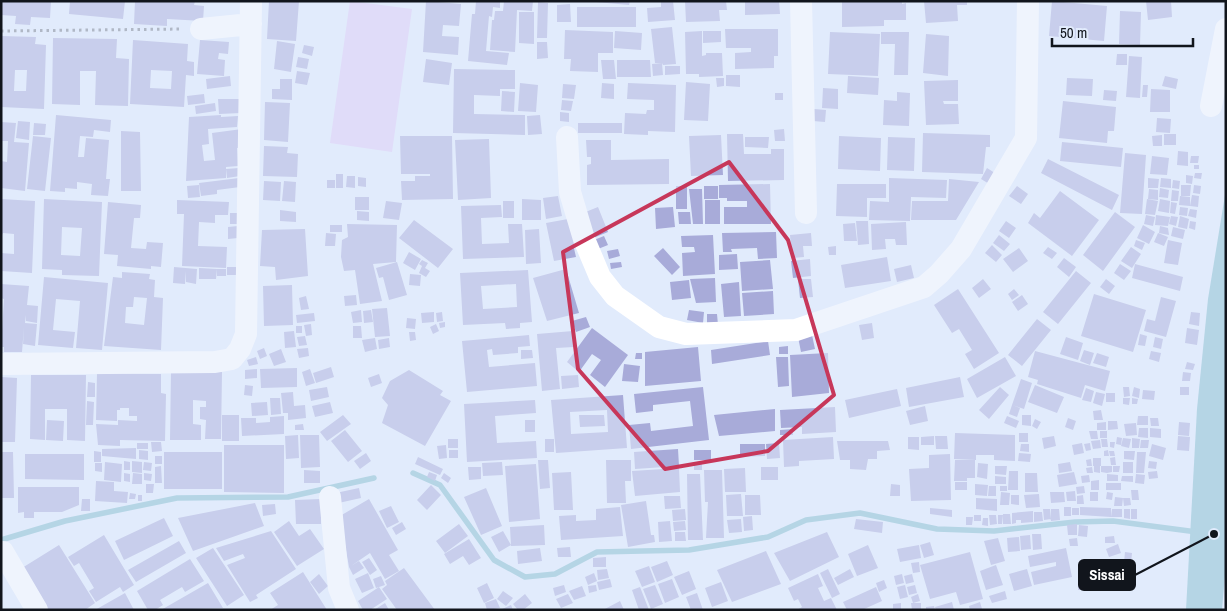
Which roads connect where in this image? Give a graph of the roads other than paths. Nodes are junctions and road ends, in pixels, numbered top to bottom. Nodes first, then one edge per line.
1 (251, 1) edge
2 (801, 1) edge
3 (1028, 1) edge
4 (251, 24) junction
5 (200, 29) road end
6 (1226, 29) edge
7 (1211, 106) dead end
8 (567, 137) dead end
9 (806, 213) dead end
10 (1, 364) edge
11 (330, 497) dead end
12 (3, 552) dead end
13 (37, 610) edge
14 (348, 610) edge

1 - 4 street
2 - 9 street
3 - 8 street
4 - 5 street
4 - 10 street
6 - 7 street
11 - 14 street
12 - 13 street

